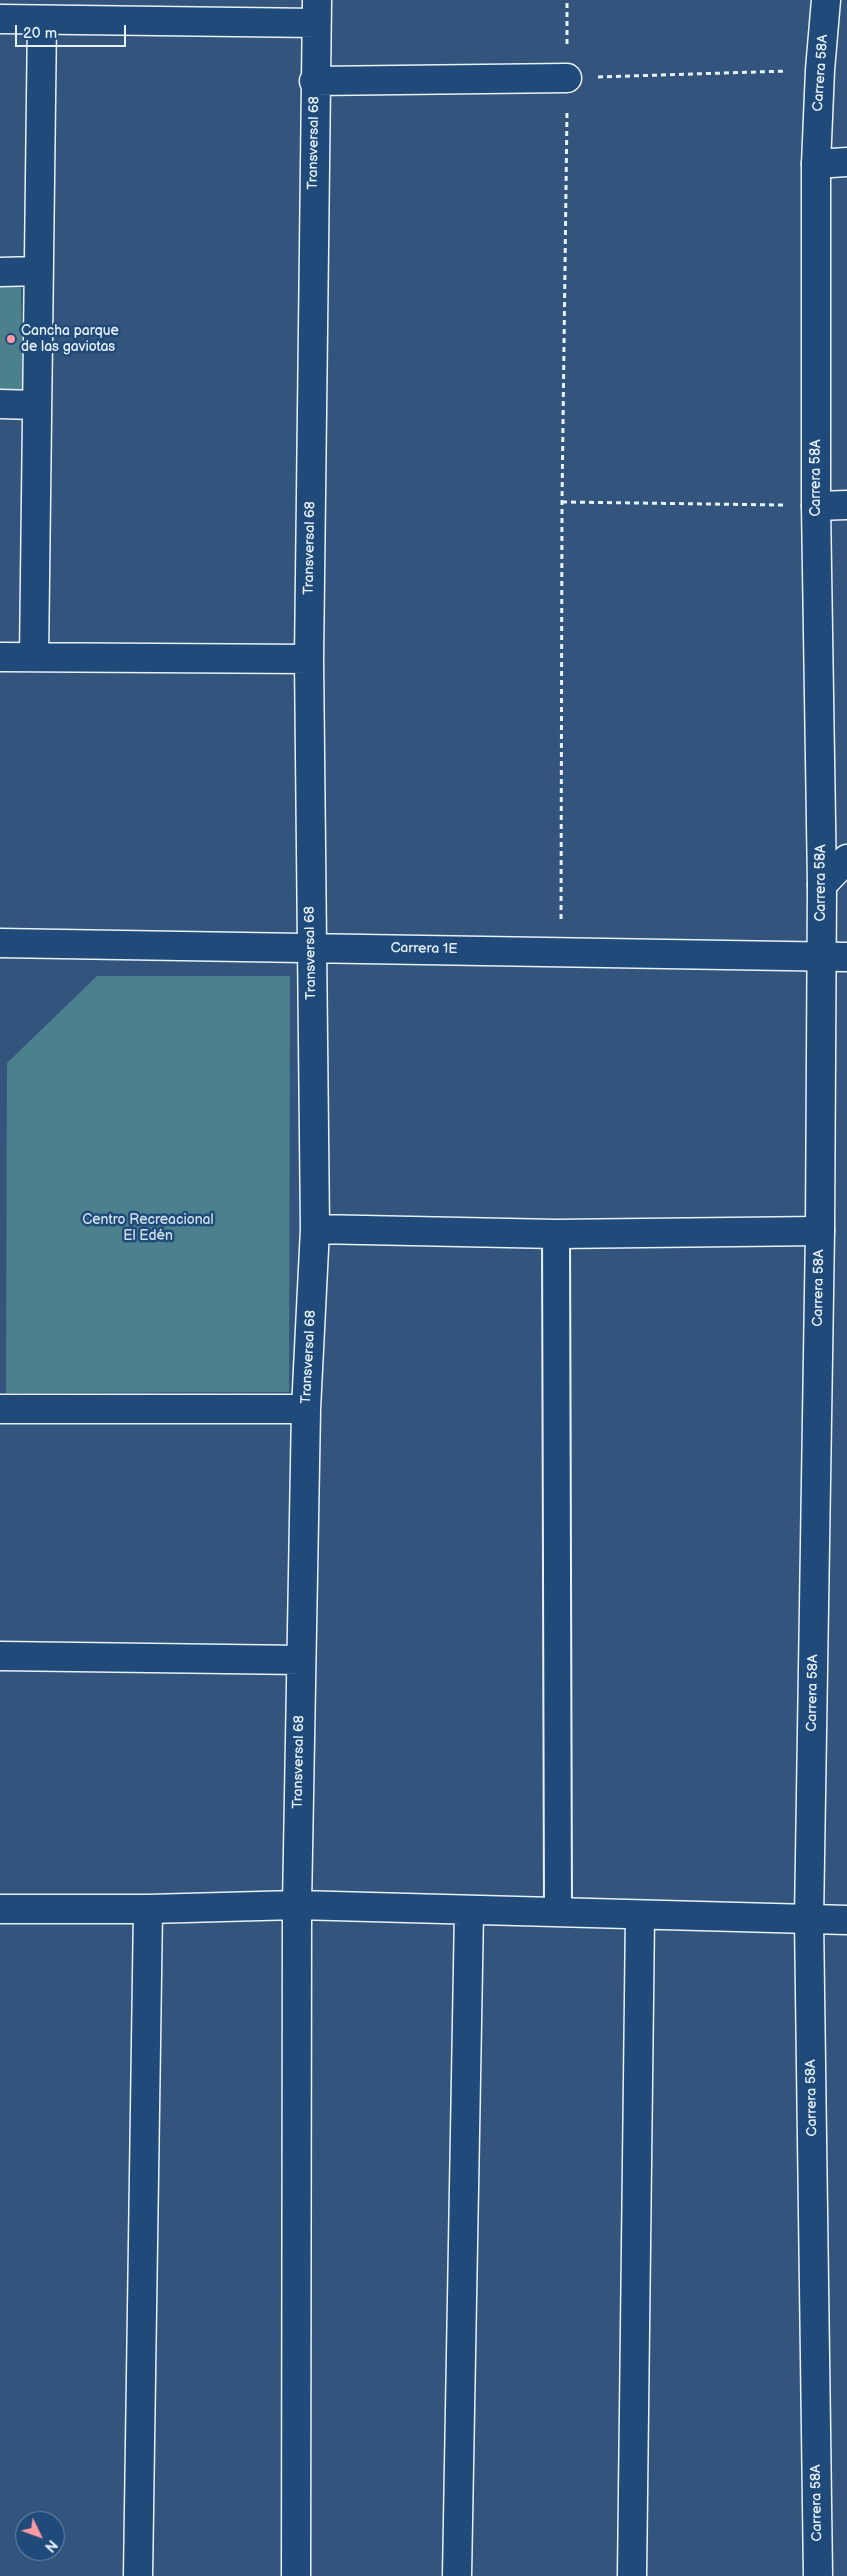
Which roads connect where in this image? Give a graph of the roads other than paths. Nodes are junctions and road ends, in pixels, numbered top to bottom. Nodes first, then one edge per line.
1 (826, 0) edge
2 (316, 11) edge
3 (0, 20) edge
4 (42, 20) junction
5 (567, 78) road end
6 (314, 80) junction
7 (847, 162) edge
8 (816, 164) junction
9 (38, 271) junction
10 (0, 272) edge
11 (0, 404) edge
12 (35, 405) junction
13 (847, 505) edge
14 (816, 506) junction
15 (0, 657) edge
16 (34, 657) junction
17 (309, 659) junction
18 (847, 859) edge
19 (822, 885) junction
20 (0, 943) edge
21 (310, 947) junction
22 (834, 956) edge
23 (315, 1230) junction
24 (820, 1231) junction
25 (556, 1234) junction
26 (0, 1409) edge
27 (306, 1409) junction
28 (0, 1656) edge
29 (301, 1660) junction
30 (296, 1905) junction
31 (0, 1909) edge
32 (148, 1909) junction
33 (469, 1911) junction
34 (558, 1911) junction
35 (640, 1915) junction
36 (809, 1919) junction
37 (847, 1920) edge
38 (138, 2576) edge
39 (296, 2576) edge
40 (457, 2576) edge
41 (632, 2576) edge
42 (818, 2576) edge

1 - 8 street, Carrera 58A
2 - 4 street
2 - 6 street, Transversal 68
3 - 4 street
4 - 9 street
5 - 6 street
6 - 17 street, Transversal 68
7 - 8 street
8 - 14 street, Carrera 58A
9 - 10 street
9 - 12 street
11 - 12 street
12 - 16 street
13 - 14 street
14 - 19 street, Carrera 58A
15 - 16 street
16 - 17 street
17 - 21 street, Transversal 68
18 - 19 street
19 - 22 street, Carrera 58A
20 - 21 street, Carrera 1E
21 - 22 street, Carrera 1E
21 - 23 street, Transversal 68
22 - 24 street, Carrera 58A
23 - 25 street
23 - 27 street, Transversal 68
24 - 25 street
24 - 36 street, Carrera 58A
25 - 34 street
26 - 27 street
27 - 29 street, Transversal 68
28 - 29 street
29 - 30 street, Transversal 68
30 - 32 street
30 - 33 street
30 - 39 street, Transversal 68
31 - 32 street
32 - 38 street
33 - 34 street
33 - 40 street
34 - 35 street
35 - 36 street
35 - 41 street
36 - 37 street
36 - 42 street, Carrera 58A

